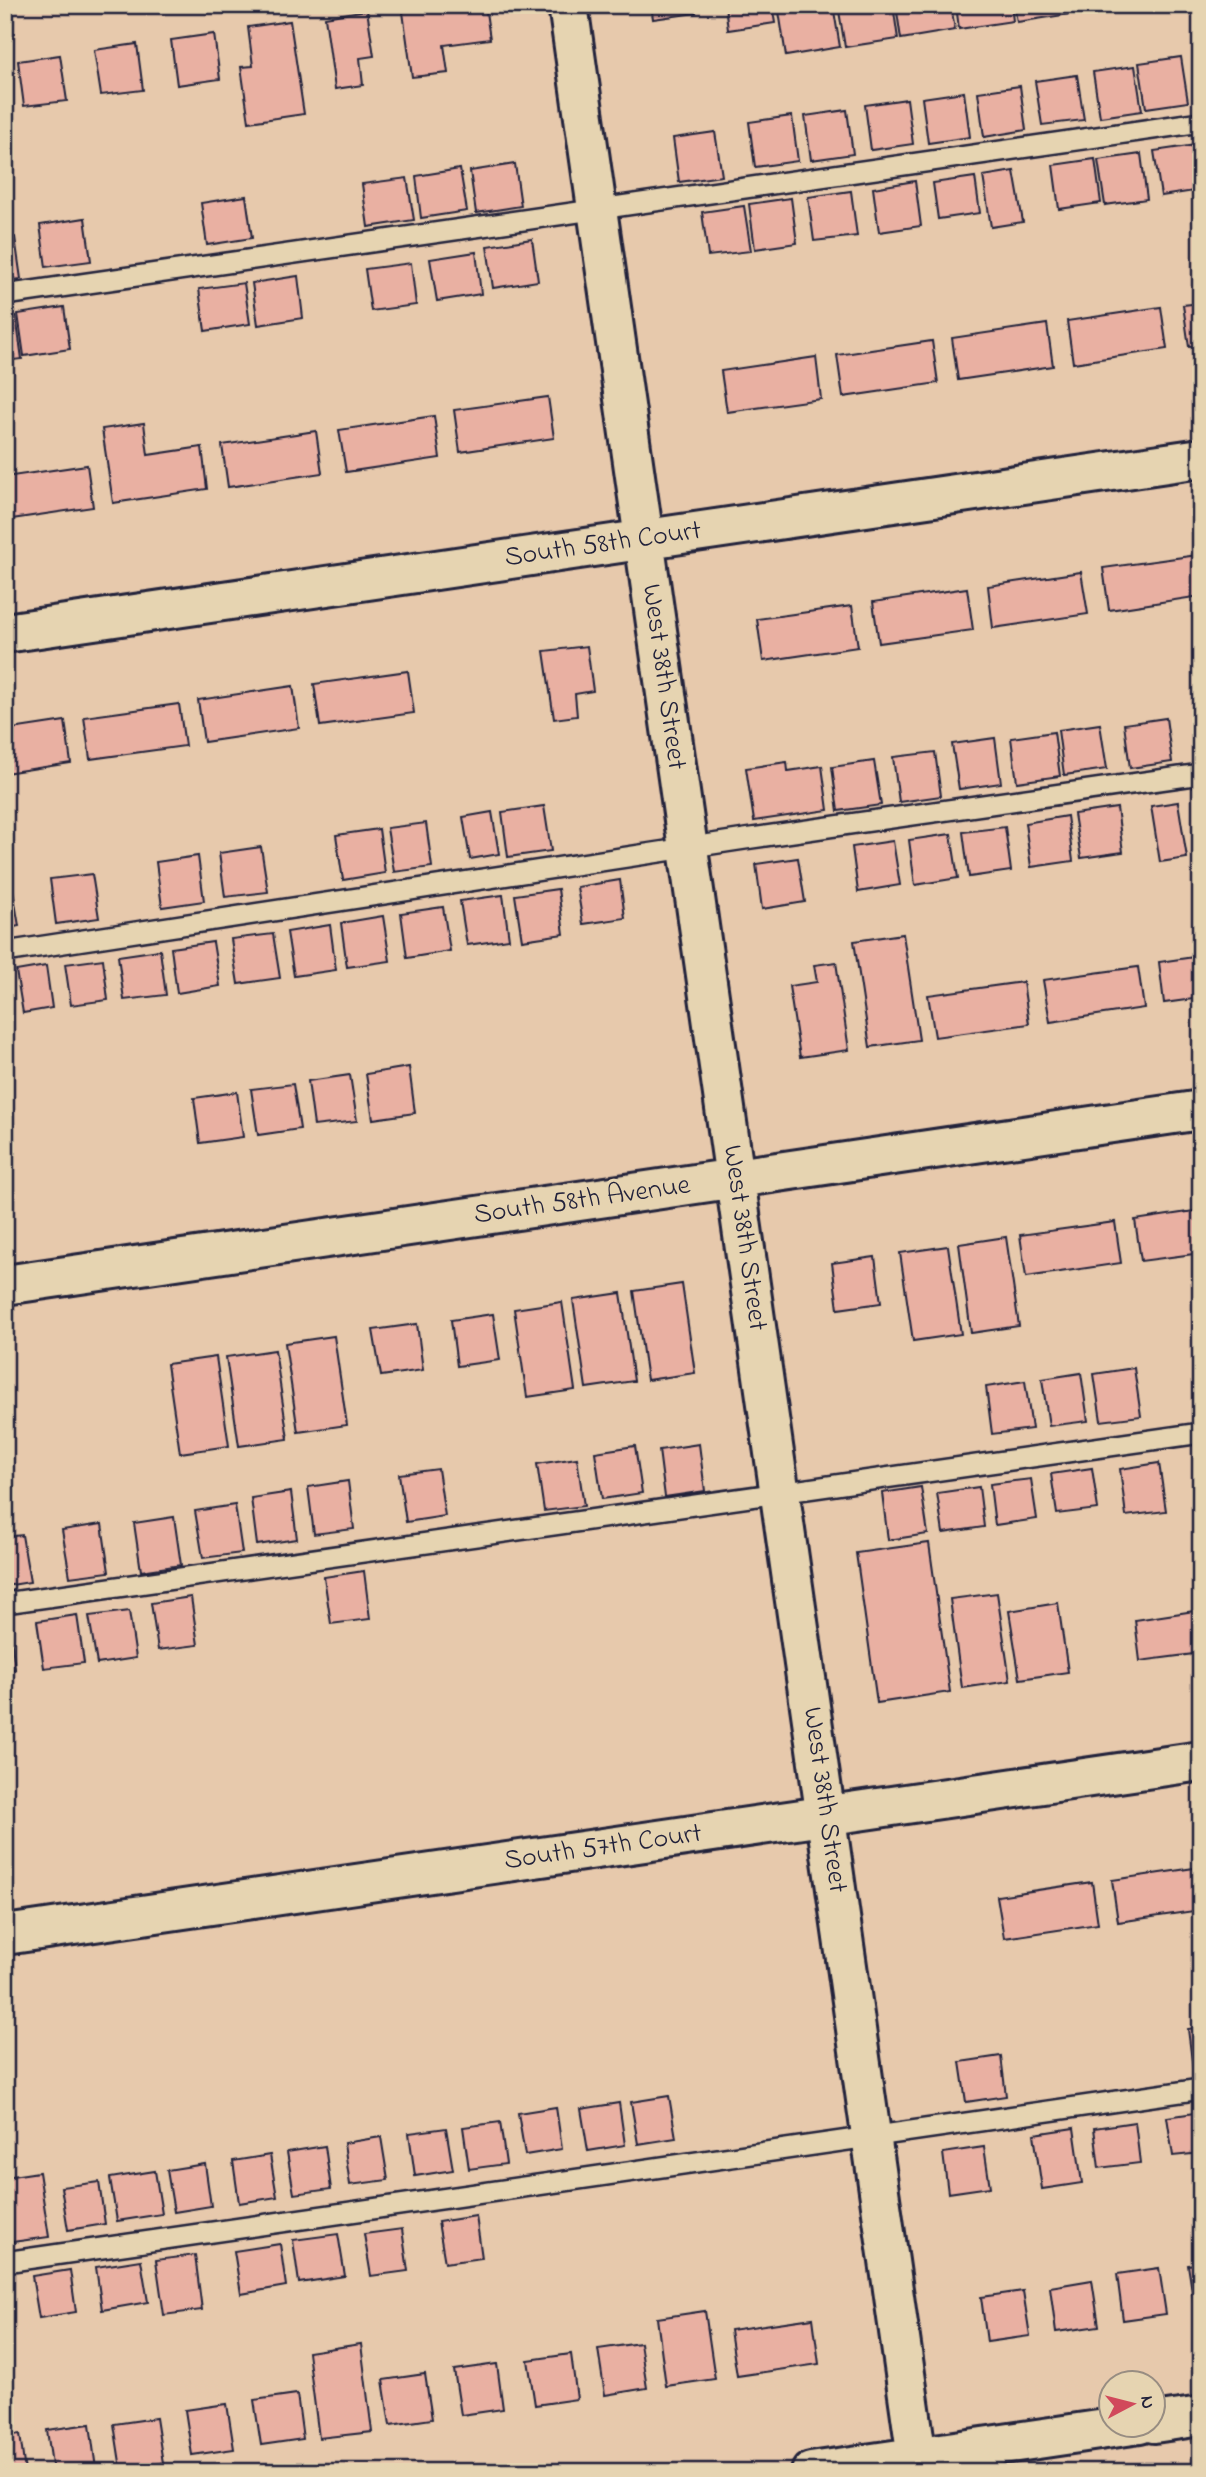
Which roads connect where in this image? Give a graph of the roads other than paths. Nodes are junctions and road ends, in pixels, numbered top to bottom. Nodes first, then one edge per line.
1 (568, 5) edge
2 (1201, 122) edge
3 (597, 209) junction
4 (5, 295) edge
5 (1201, 458) edge
6 (644, 539) junction
7 (5, 633) edge
8 (1201, 774) edge
9 (688, 848) junction
10 (5, 952) edge
11 (1201, 1110) edge
12 (735, 1178) junction
13 (5, 1285) edge
14 (1201, 1433) edge
15 (780, 1494) junction
16 (5, 1603) edge
17 (1201, 1762) edge
18 (826, 1816) junction
19 (5, 1935) edge
20 (1201, 2089) edge
21 (872, 2137) junction
22 (5, 2262) edge
23 (1201, 2416) edge
24 (1168, 2421) edge
25 (1098, 2432) edge
26 (918, 2464) edge
27 (811, 2472) edge

1 - 3 street, West 38th Street
2 - 3 lane
3 - 4 lane
3 - 6 street, West 38th Street
5 - 6 street, South 58th Court
6 - 7 street, South 58th Court
6 - 9 street, West 38th Street
8 - 9 lane
9 - 10 lane
9 - 12 street, West 38th Street
11 - 12 street, South 58th Avenue
12 - 13 street, South 58th Avenue
12 - 15 street, West 38th Street
14 - 15 lane
15 - 16 lane
15 - 18 street, West 38th Street
17 - 18 street, South 57th Court
18 - 19 street, South 57th Court
18 - 21 street, West 38th Street
20 - 21 lane
21 - 22 lane
21 - 26 street, West 38th Street
23 - 24 street
25 - 26 street
26 - 27 street

